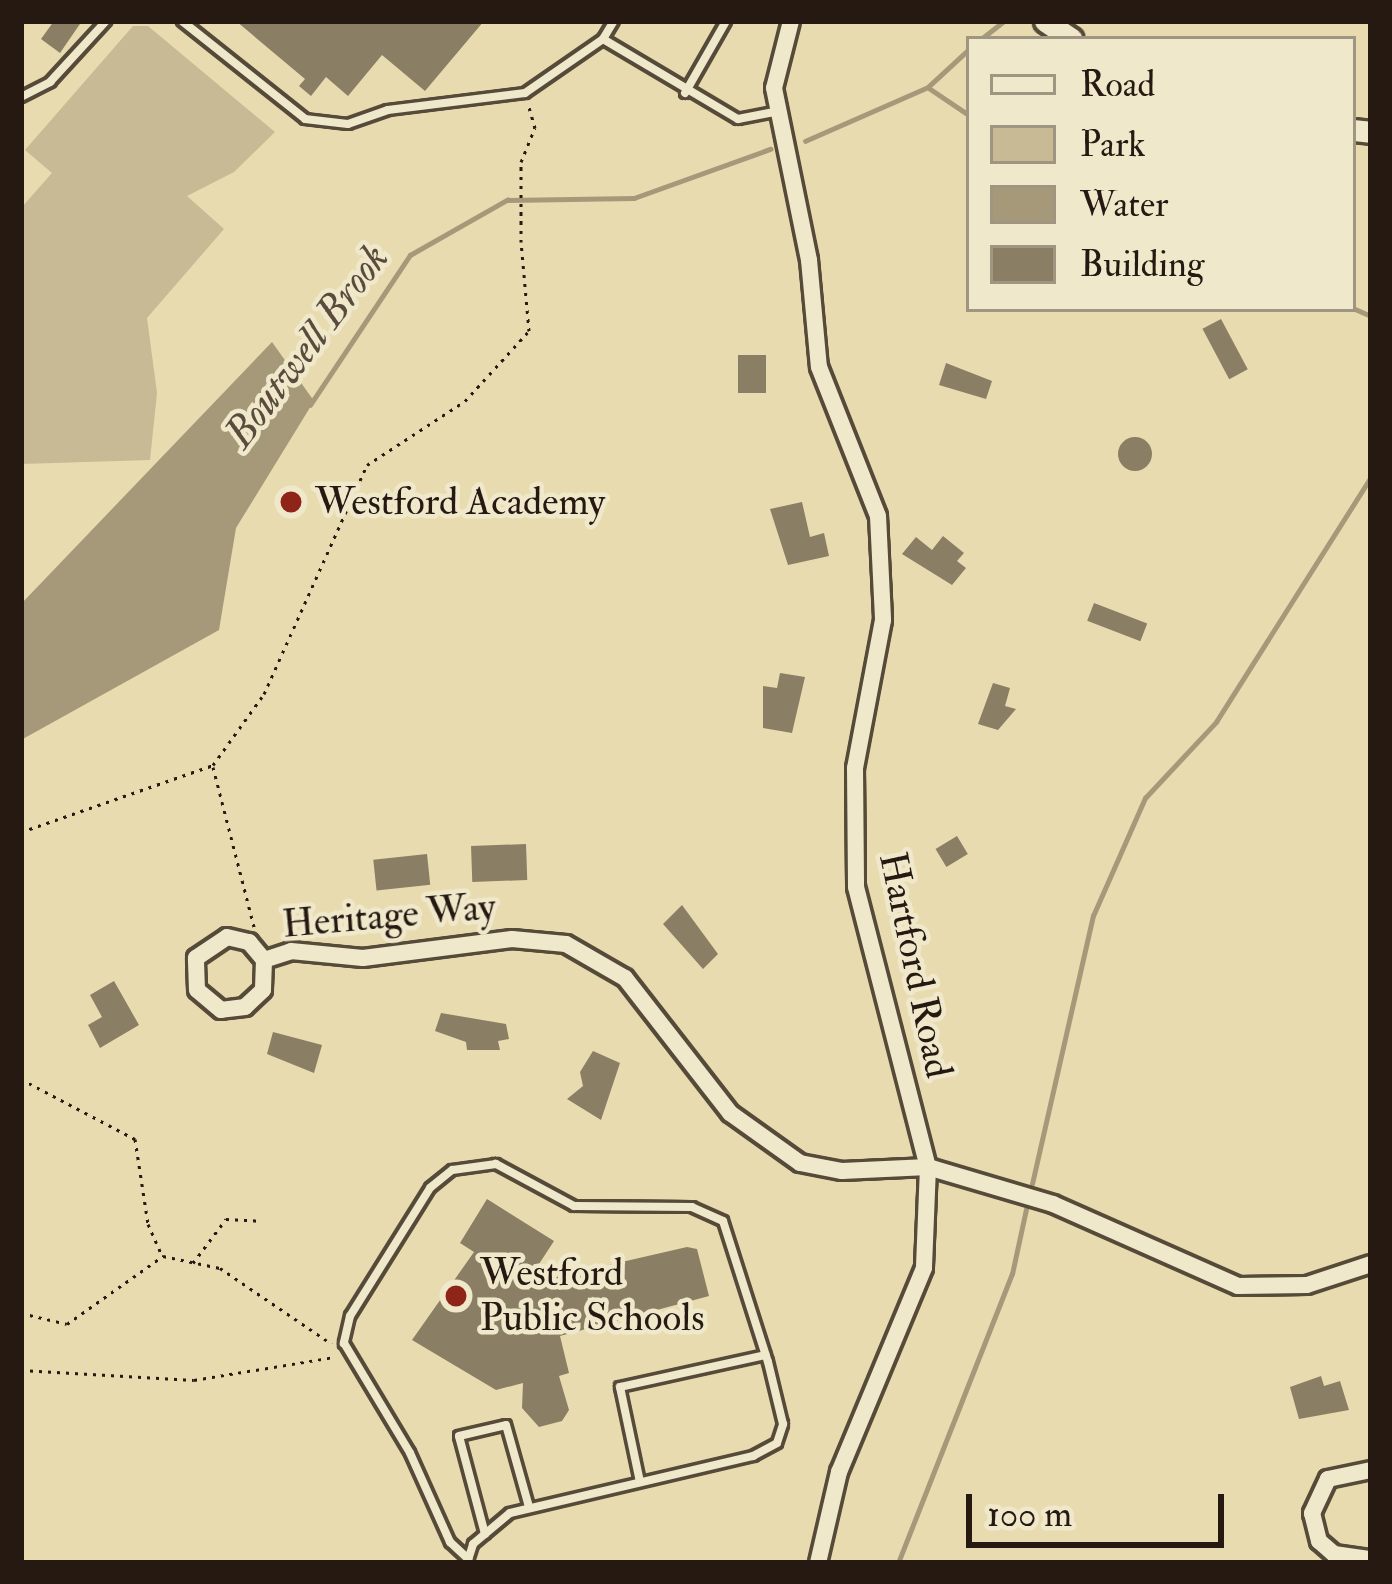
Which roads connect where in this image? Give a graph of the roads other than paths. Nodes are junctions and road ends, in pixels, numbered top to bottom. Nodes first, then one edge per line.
1 (106, 21) edge
2 (182, 21) edge
3 (614, 21) edge
4 (725, 21) edge
5 (791, 21) edge
6 (603, 39) junction
7 (685, 93) junction
8 (21, 97) edge
9 (778, 111) junction
10 (262, 957) junction
11 (928, 1167) junction
12 (1371, 1264) edge
13 (766, 1355) junction
14 (1371, 1470) edge
15 (640, 1482) junction
16 (530, 1507) junction
17 (485, 1534) junction
18 (1320, 1556) edge
19 (1371, 1559) edge
20 (468, 1561) edge
21 (818, 1563) edge

1 - 8 lane
2 - 6 lane
3 - 6 lane
4 - 7 lane
5 - 9 street, Hartford Road
6 - 7 lane
7 - 9 lane
9 - 11 street, Hartford Road
10 - 10 street, Heritage Way
10 - 11 street, Heritage Way
11 - 12 street, Heritage Way
11 - 21 street, Hartford Road
13 - 15 lane
13 - 15 lane
13 - 20 lane
14 - 18 street
15 - 16 lane
16 - 17 lane
16 - 17 lane
17 - 20 lane
18 - 19 street

